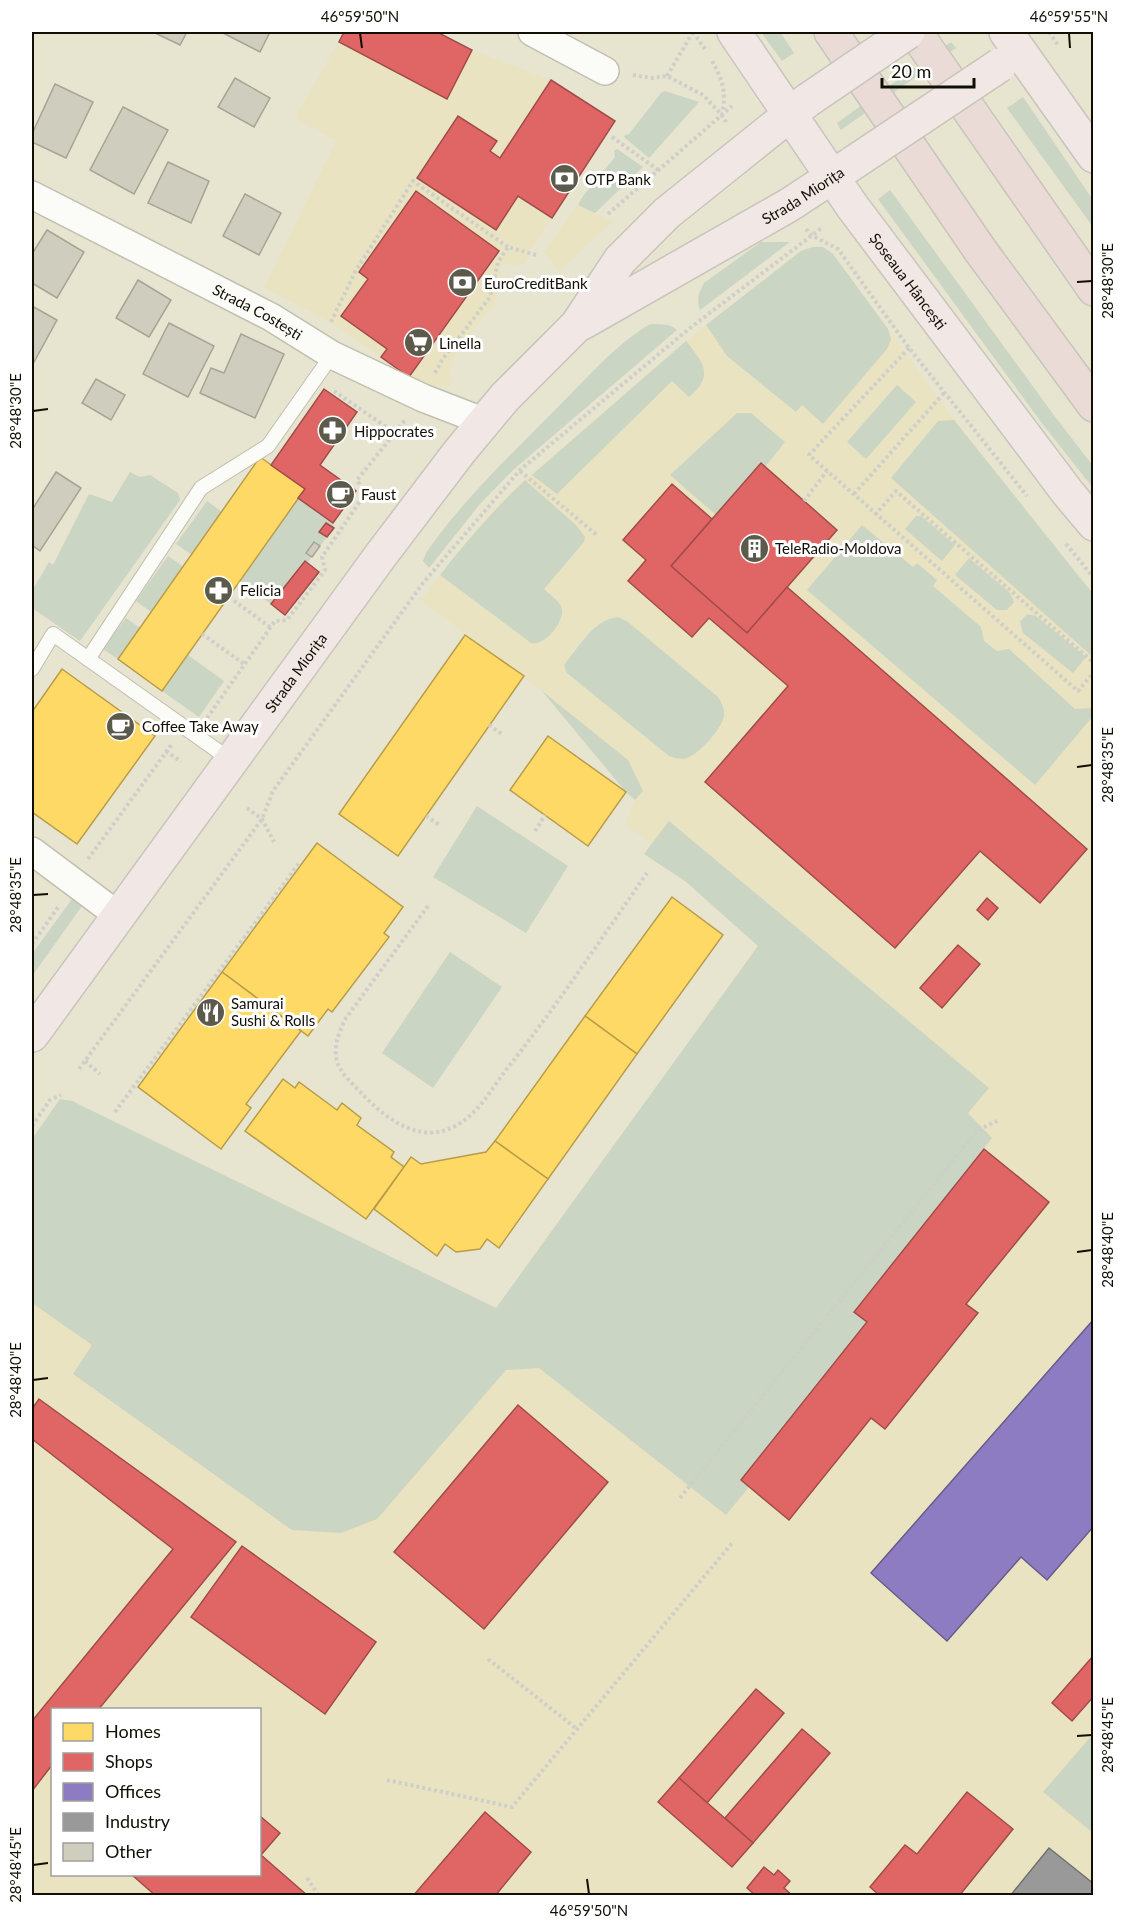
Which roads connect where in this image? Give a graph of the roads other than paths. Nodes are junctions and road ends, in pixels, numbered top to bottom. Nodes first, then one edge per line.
1 (532, 32) edge
2 (734, 32) edge
3 (831, 32) edge
4 (908, 32) edge
5 (915, 32) edge
6 (1008, 49) edge
7 (605, 71) road end
8 (799, 107) junction
9 (1094, 156) edge
10 (843, 170) junction
11 (32, 195) edge
12 (1094, 289) edge
13 (578, 325) junction
14 (325, 351) junction
15 (1094, 405) edge
16 (485, 422) junction
17 (1094, 524) edge
18 (88, 659) junction
19 (32, 669) edge
20 (232, 761) junction
21 (32, 851) edge
22 (118, 916) junction
23 (32, 1035) edge

1 - 7 street
2 - 8 main road, Șoseaua Hâncești
3 - 15 highway
4 - 8 main road, Strada Miorița, bridge
5 - 12 highway
6 - 9 main road
6 - 10 main road, Strada Miorița, bridge
8 - 10 main road, Șoseaua Hâncești
8 - 13 main road, Strada Miorița
10 - 13 main road, Strada Miorița
10 - 17 main road, Șoseaua Hâncești
11 - 14 street, Strada Costești
13 - 16 main road, Strada Miorița
14 - 16 street, Strada Costești
14 - 18 lane
16 - 20 main road, Strada Miorița
18 - 19 lane
18 - 20 lane
20 - 22 main road, Strada Miorița
21 - 22 street
22 - 23 main road, Strada Miorița

